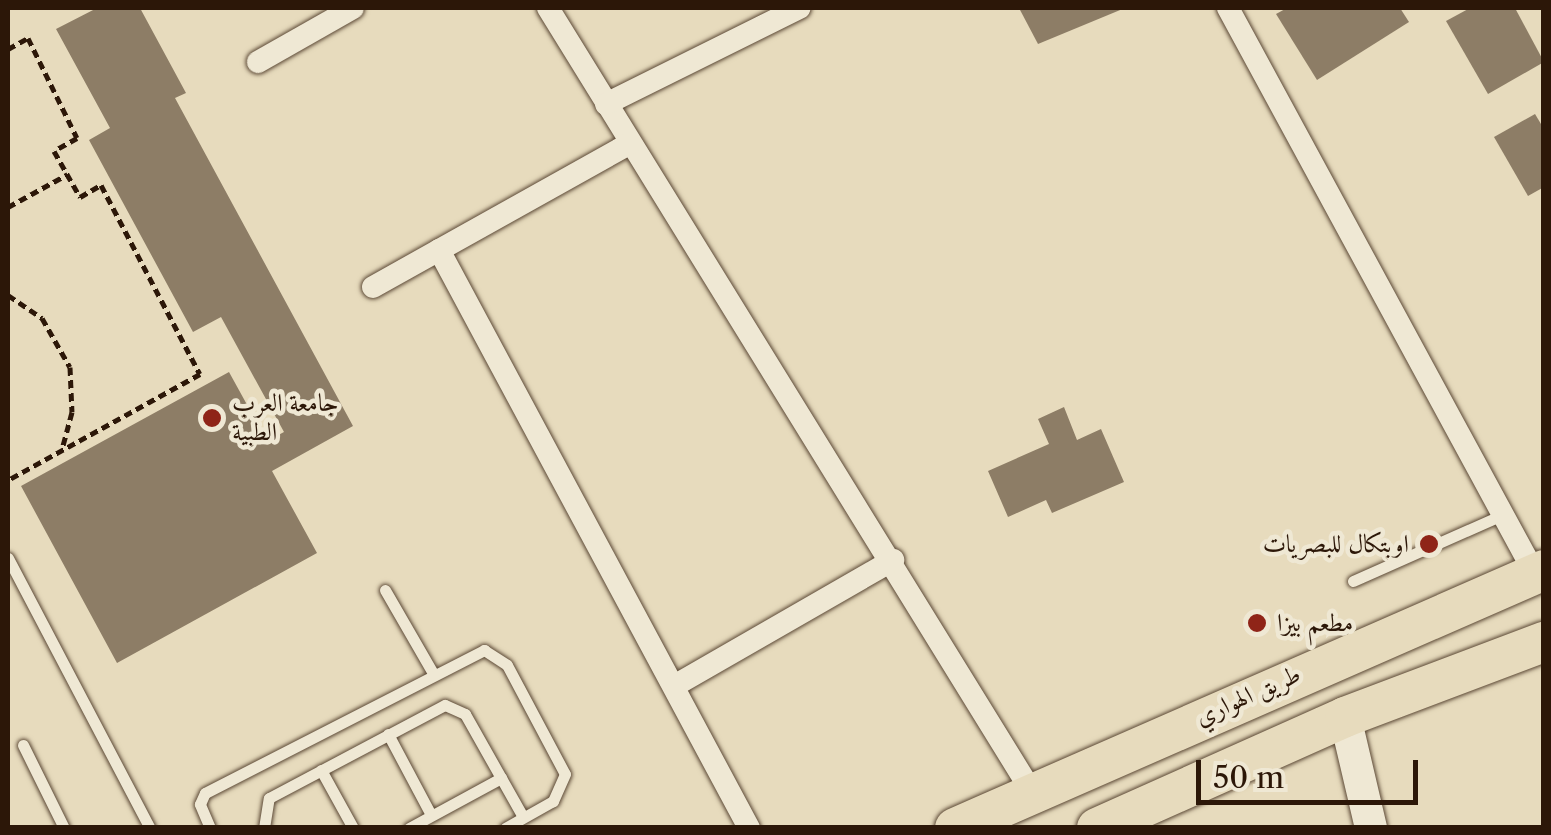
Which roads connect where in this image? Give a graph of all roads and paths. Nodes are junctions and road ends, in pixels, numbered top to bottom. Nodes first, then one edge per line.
1 (353, 8) edge
2 (548, 8) edge
3 (798, 8) edge
4 (1228, 8) edge
5 (8, 50) edge
6 (258, 62) dead end
7 (606, 104) junction
8 (631, 143) junction
9 (68, 174) junction
10 (8, 207) edge
11 (440, 250) junction
12 (373, 287) dead end
13 (8, 296) edge
14 (62, 450) junction
15 (8, 480) edge
16 (1502, 515) junction
17 (893, 560) junction
18 (9, 563) edge
19 (1539, 572) edge
20 (1353, 581) dead end
21 (385, 590) dead end
22 (1544, 642) edge
23 (433, 673) junction
24 (674, 686) junction
25 (1345, 716) junction
26 (388, 734) junction
27 (22, 745) dead end
28 (321, 770) junction
29 (502, 778) junction
30 (1032, 792) junction
31 (432, 816) junction
32 (523, 817) junction
33 (64, 828) edge
34 (150, 828) edge
35 (210, 828) edge
36 (264, 828) edge
37 (353, 828) edge
38 (409, 828) edge
39 (505, 828) edge
40 (749, 828) edge
41 (955, 828) edge
42 (1097, 828) edge
43 (1370, 828) edge

1 - 6 street
2 - 7 street
3 - 7 street
4 - 16 street
5 - 9 path
7 - 8 street
8 - 11 street
8 - 17 street
9 - 10 path
9 - 14 path
11 - 12 street
11 - 24 street
13 - 14 path
14 - 15 path
16 - 19 street
16 - 20 lane
17 - 24 street
17 - 30 street
18 - 34 lane
19 - 30 highway, طريق الهواري
21 - 23 lane
22 - 25 highway
23 - 32 lane
23 - 35 lane
24 - 40 street
25 - 42 highway
25 - 43 main road
26 - 28 lane
26 - 29 lane
26 - 31 lane
27 - 33 lane
28 - 36 lane
28 - 37 lane
29 - 31 lane
29 - 32 lane
30 - 41 highway, طريق الهواري
31 - 38 lane
32 - 39 lane

